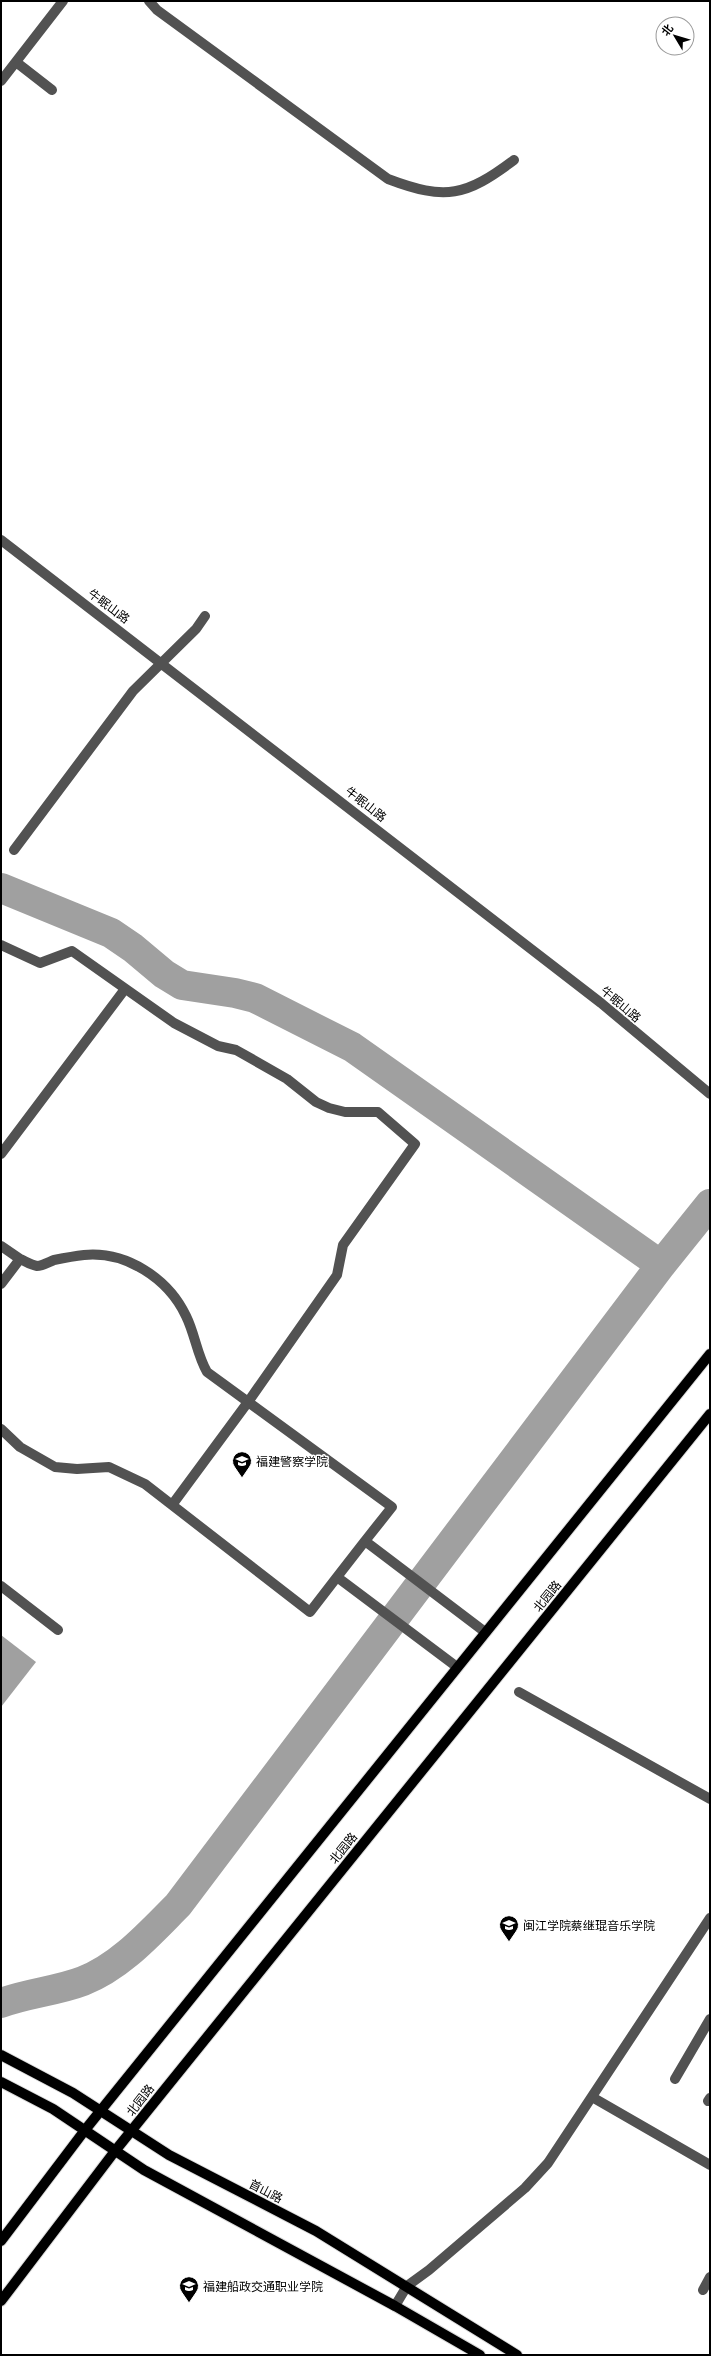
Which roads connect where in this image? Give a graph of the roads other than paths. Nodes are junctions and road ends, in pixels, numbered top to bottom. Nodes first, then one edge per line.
1 (63, 1) edge
2 (149, 1) edge
3 (16, 62) junction
4 (1, 81) edge
5 (52, 90) dead end
6 (514, 160) dead end
7 (1, 540) edge
8 (206, 616) dead end
9 (162, 662) junction
10 (14, 850) dead end
11 (1, 945) edge
12 (125, 989) junction
13 (710, 1094) edge
14 (1, 1154) edge
15 (1, 1246) edge
16 (20, 1259) junction
17 (1, 1284) edge
18 (710, 1354) edge
19 (248, 1402) junction
20 (710, 1414) edge
21 (1, 1429) edge
22 (172, 1504) junction
23 (365, 1541) junction
24 (337, 1577) junction
25 (1, 1586) edge
26 (58, 1630) dead end
27 (485, 1632) junction
28 (457, 1667) junction
29 (519, 1692) dead end
30 (710, 1799) edge
31 (710, 1918) edge
32 (707, 1930) edge
33 (710, 2019) edge
34 (1, 2055) edge
35 (675, 2079) dead end
36 (1, 2082) edge
37 (592, 2097) junction
38 (100, 2112) junction
39 (85, 2130) junction
40 (133, 2130) junction
41 (114, 2151) junction
42 (710, 2165) edge
43 (1, 2241) edge
44 (710, 2277) edge
45 (407, 2286) junction
46 (703, 2290) dead end
47 (1, 2301) edge
48 (395, 2306) junction
49 (480, 2355) edge
50 (517, 2355) edge

1 - 3 street
2 - 6 street
3 - 4 street
3 - 5 street
7 - 9 street, 牛眠山路
8 - 9 street
9 - 10 street
9 - 13 street, 牛眠山路
11 - 12 street
12 - 14 street
12 - 19 street
15 - 16 street
16 - 17 street
16 - 19 street
18 - 27 main road, 北园路
19 - 22 street
19 - 23 street
20 - 40 main road, 北园路
21 - 22 street
22 - 24 street
23 - 24 street
23 - 27 street
24 - 28 street
25 - 26 street
27 - 28 main road, 北园路
28 - 38 main road, 北园路
29 - 30 street
31 - 32 street
32 - 37 street
33 - 35 street
34 - 38 main road, 首山路
36 - 39 main road
37 - 42 street
37 - 45 street
38 - 39 main road, 北园路
38 - 40 main road, 首山路
39 - 41 main road
39 - 43 main road, 北园路
40 - 41 main road, 北园路
40 - 45 main road, 首山路
41 - 47 main road, 北园路
41 - 48 main road
44 - 46 street
45 - 48 street
45 - 50 main road, 首山路
48 - 49 main road

